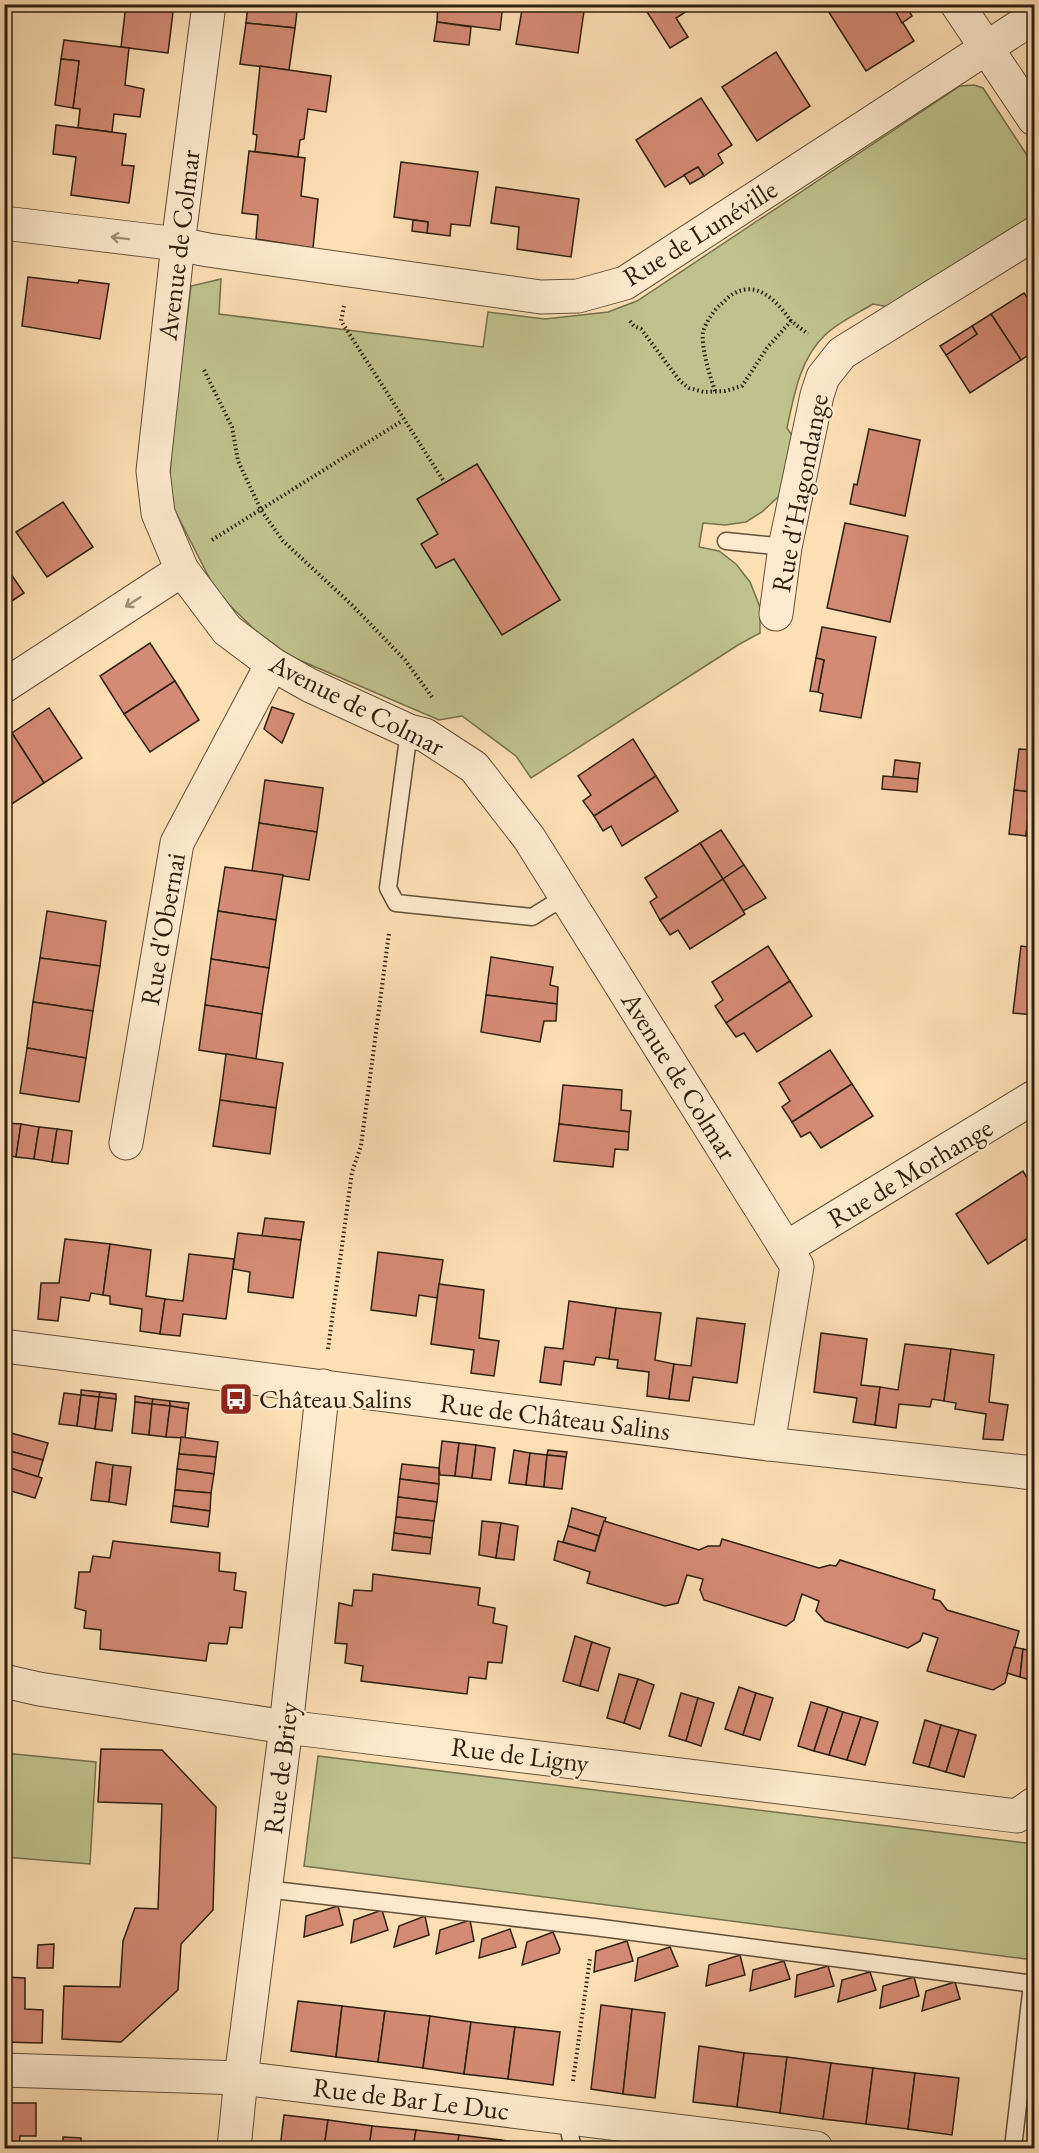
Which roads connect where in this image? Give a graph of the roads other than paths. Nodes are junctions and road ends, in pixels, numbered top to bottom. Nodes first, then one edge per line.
1 (209, 4) edge
2 (957, 4) edge
3 (1035, 17) edge
4 (985, 49) junction
5 (1035, 119) edge
6 (4, 223) edge
7 (1035, 234) edge
8 (178, 244) junction
9 (726, 541) dead end
10 (785, 547) junction
11 (182, 570) junction
12 (776, 614) dead end
13 (272, 664) junction
14 (4, 686) edge
15 (410, 731) junction
16 (566, 896) junction
17 (1035, 1097) edge
18 (126, 1143) dead end
19 (786, 1248) junction
20 (4, 1346) edge
21 (323, 1386) junction
22 (768, 1444) junction
23 (1035, 1473) edge
24 (4, 1681) edge
25 (286, 1727) junction
26 (1035, 1804) edge
27 (266, 1888) junction
28 (1033, 1984) edge
29 (4, 2070) edge
30 (241, 2078) junction
31 (570, 2133) edge
32 (234, 2148) edge
33 (816, 2148) edge
34 (1013, 2148) edge

1 - 8 street, Avenue de Colmar
2 - 4 street
3 - 4 street, Rue de Lunéville
4 - 5 street
4 - 8 street, Rue de Lunéville
8 -> 6 street, Rue de Lunéville
7 - 10 street, Rue d'Hagondange
8 - 11 street, Avenue de Colmar
9 - 10 lane
10 - 12 street, Rue d'Hagondange
11 - 13 street, Avenue de Colmar
11 -> 14 street
13 - 15 street, Avenue de Colmar
13 - 18 street, Rue d'Obernai
15 - 16 street, Avenue de Colmar
15 - 16 lane
16 - 19 street, Avenue de Colmar
17 - 19 street, Rue de Morhange
19 - 22 street, Avenue de Colmar
20 - 21 street, Rue de Château Salins
21 - 22 street, Rue de Château Salins
21 - 25 street, Rue de Briey
22 - 23 street, Rue de Château Salins
24 - 25 street, Rue de Ligny
25 - 26 street, Rue de Ligny
25 - 27 street, Rue de Briey
27 - 28 lane
27 - 30 street, Rue de Briey
28 - 34 lane
29 - 30 street, Rue de Bar Le Duc
30 - 31 street, Rue de Bar Le Duc
30 - 32 street, Rue de Briey
31 - 33 street, Rue de Bar Le Duc

